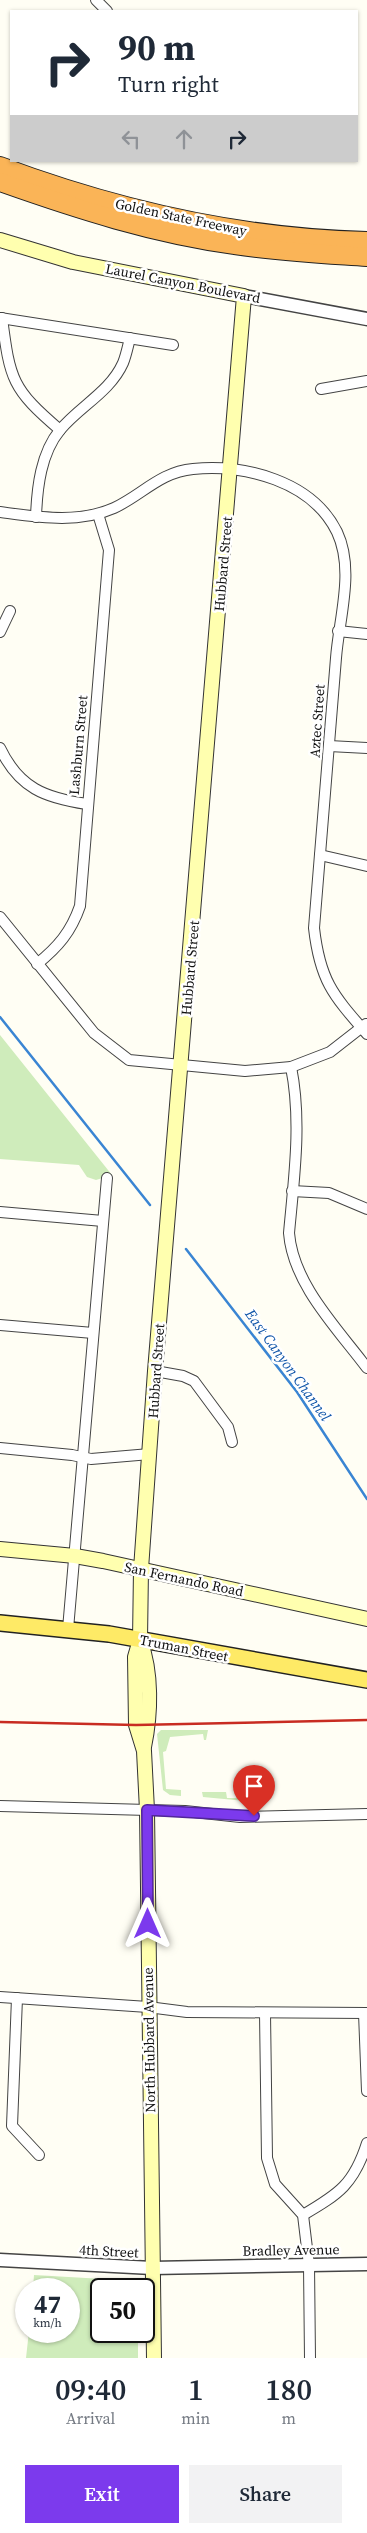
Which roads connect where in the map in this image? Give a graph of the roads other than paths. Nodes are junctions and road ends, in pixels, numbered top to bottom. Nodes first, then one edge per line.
1 (96, 0) edge
2 (106, 10) edge
3 (0, 166) edge
4 (0, 175) edge
5 (0, 182) edge
6 (0, 194) edge
7 (0, 240) edge
8 (367, 242) edge
9 (367, 250) edge
10 (367, 256) edge
11 (367, 267) edge
12 (244, 296) junction
13 (1, 318) edge
14 (367, 319) edge
15 (130, 338) junction
16 (173, 345) dead end
17 (367, 381) edge
18 (321, 389) dead end
19 (60, 430) junction
20 (231, 470) junction
21 (0, 512) edge
22 (98, 514) junction
23 (36, 516) junction
24 (10, 611) dead end
25 (338, 631) junction
26 (0, 632) edge
27 (367, 634) edge
28 (329, 746) junction
29 (0, 748) edge
30 (367, 748) edge
31 (87, 804) junction
32 (320, 855) junction
33 (367, 866) edge
34 (0, 916) edge
35 (37, 964) junction
36 (365, 1029) edge
37 (182, 1064) junction
38 (291, 1067) junction
39 (107, 1178) dead end
40 (292, 1191) junction
41 (367, 1209) edge
42 (0, 1212) edge
43 (103, 1221) junction
44 (0, 1325) edge
45 (93, 1333) junction
46 (367, 1368) edge
47 (155, 1371) junction
48 (232, 1442) dead end
49 (0, 1448) edge
50 (150, 1454) junction
51 (84, 1457) junction
52 (0, 1549) edge
53 (75, 1556) junction
54 (141, 1569) junction
55 (367, 1619) edge
56 (0, 1624) edge
57 (68, 1629) junction
58 (140, 1640) junction
59 (367, 1680) edge
60 (142, 1724) joint
61 (0, 1806) edge
62 (147, 1810) junction
63 (367, 1814) edge
64 (0, 1997) edge
65 (17, 1998) junction
66 (148, 2007) junction
67 (265, 2013) junction
68 (366, 2013) edge
69 (367, 2091) edge
70 (367, 2143) edge
71 (39, 2155) dead end
72 (303, 2215) junction
73 (0, 2260) edge
74 (367, 2264) edge
75 (310, 2265) junction
76 (152, 2268) junction
77 (216, 2268) joint
78 (154, 2358) edge
79 (310, 2358) edge

1 - 2 street
3 - 8 highway, Golden State Freeway
4 - 9 highway
5 - 10 highway
6 - 11 highway, Golden State Freeway
7 - 12 main road, Laurel Canyon Boulevard
12 - 14 street, Laurel Canyon Boulevard
12 - 20 main road, Hubbard Street
13 - 15 street
13 - 19 street
15 - 16 street
15 - 19 street
17 - 18 street
19 - 23 street
20 - 22 street, Aztec Street
20 - 25 street, Aztec Street
20 - 37 main road, Hubbard Street
21 - 23 street, Aztec Street
22 - 23 street, Aztec Street
22 - 31 street, Lashburn Street
24 - 26 street
25 - 27 street
25 - 28 street, Aztec Street
28 - 30 street
28 - 32 street, Aztec Street
29 - 31 street
31 - 35 street, Lashburn Street
32 - 33 street
32 - 36 street, Aztec Street
34 - 35 street
35 - 37 street
36 - 38 street
37 - 38 street
37 - 47 main road, Hubbard Street
38 - 40 street
39 - 43 street
40 - 41 street
40 - 46 street
42 - 43 street
43 - 45 street
44 - 45 street
45 - 51 street
47 - 48 street
47 - 50 main road, Hubbard Street
49 - 51 street
50 - 51 street
50 - 54 main road, Hubbard Street
51 - 53 street
52 - 53 main road, San Fernando Road
53 - 54 main road, San Fernando Road
53 - 57 street
54 - 55 main road, San Fernando Road
54 - 58 main road, Hubbard Street
56 - 57 main road, Truman Street
57 - 58 main road, Truman Street
58 - 59 main road, Truman Street
58 - 60 main road, Hubbard Street
60 - 62 main road, North Hubbard Avenue
61 - 62 street
62 - 63 street
62 - 66 main road, North Hubbard Avenue
64 - 65 street
65 - 66 street
65 - 71 street
66 - 67 street
66 - 76 main road, North Hubbard Avenue
67 - 68 street
67 - 72 street
68 - 69 street
70 - 72 street
72 - 75 street
73 - 76 street, 4th Street
74 - 75 street, Bradley Avenue
75 - 77 street, Bradley Avenue
75 - 79 street
76 - 77 street, 4th Street
76 - 78 main road

